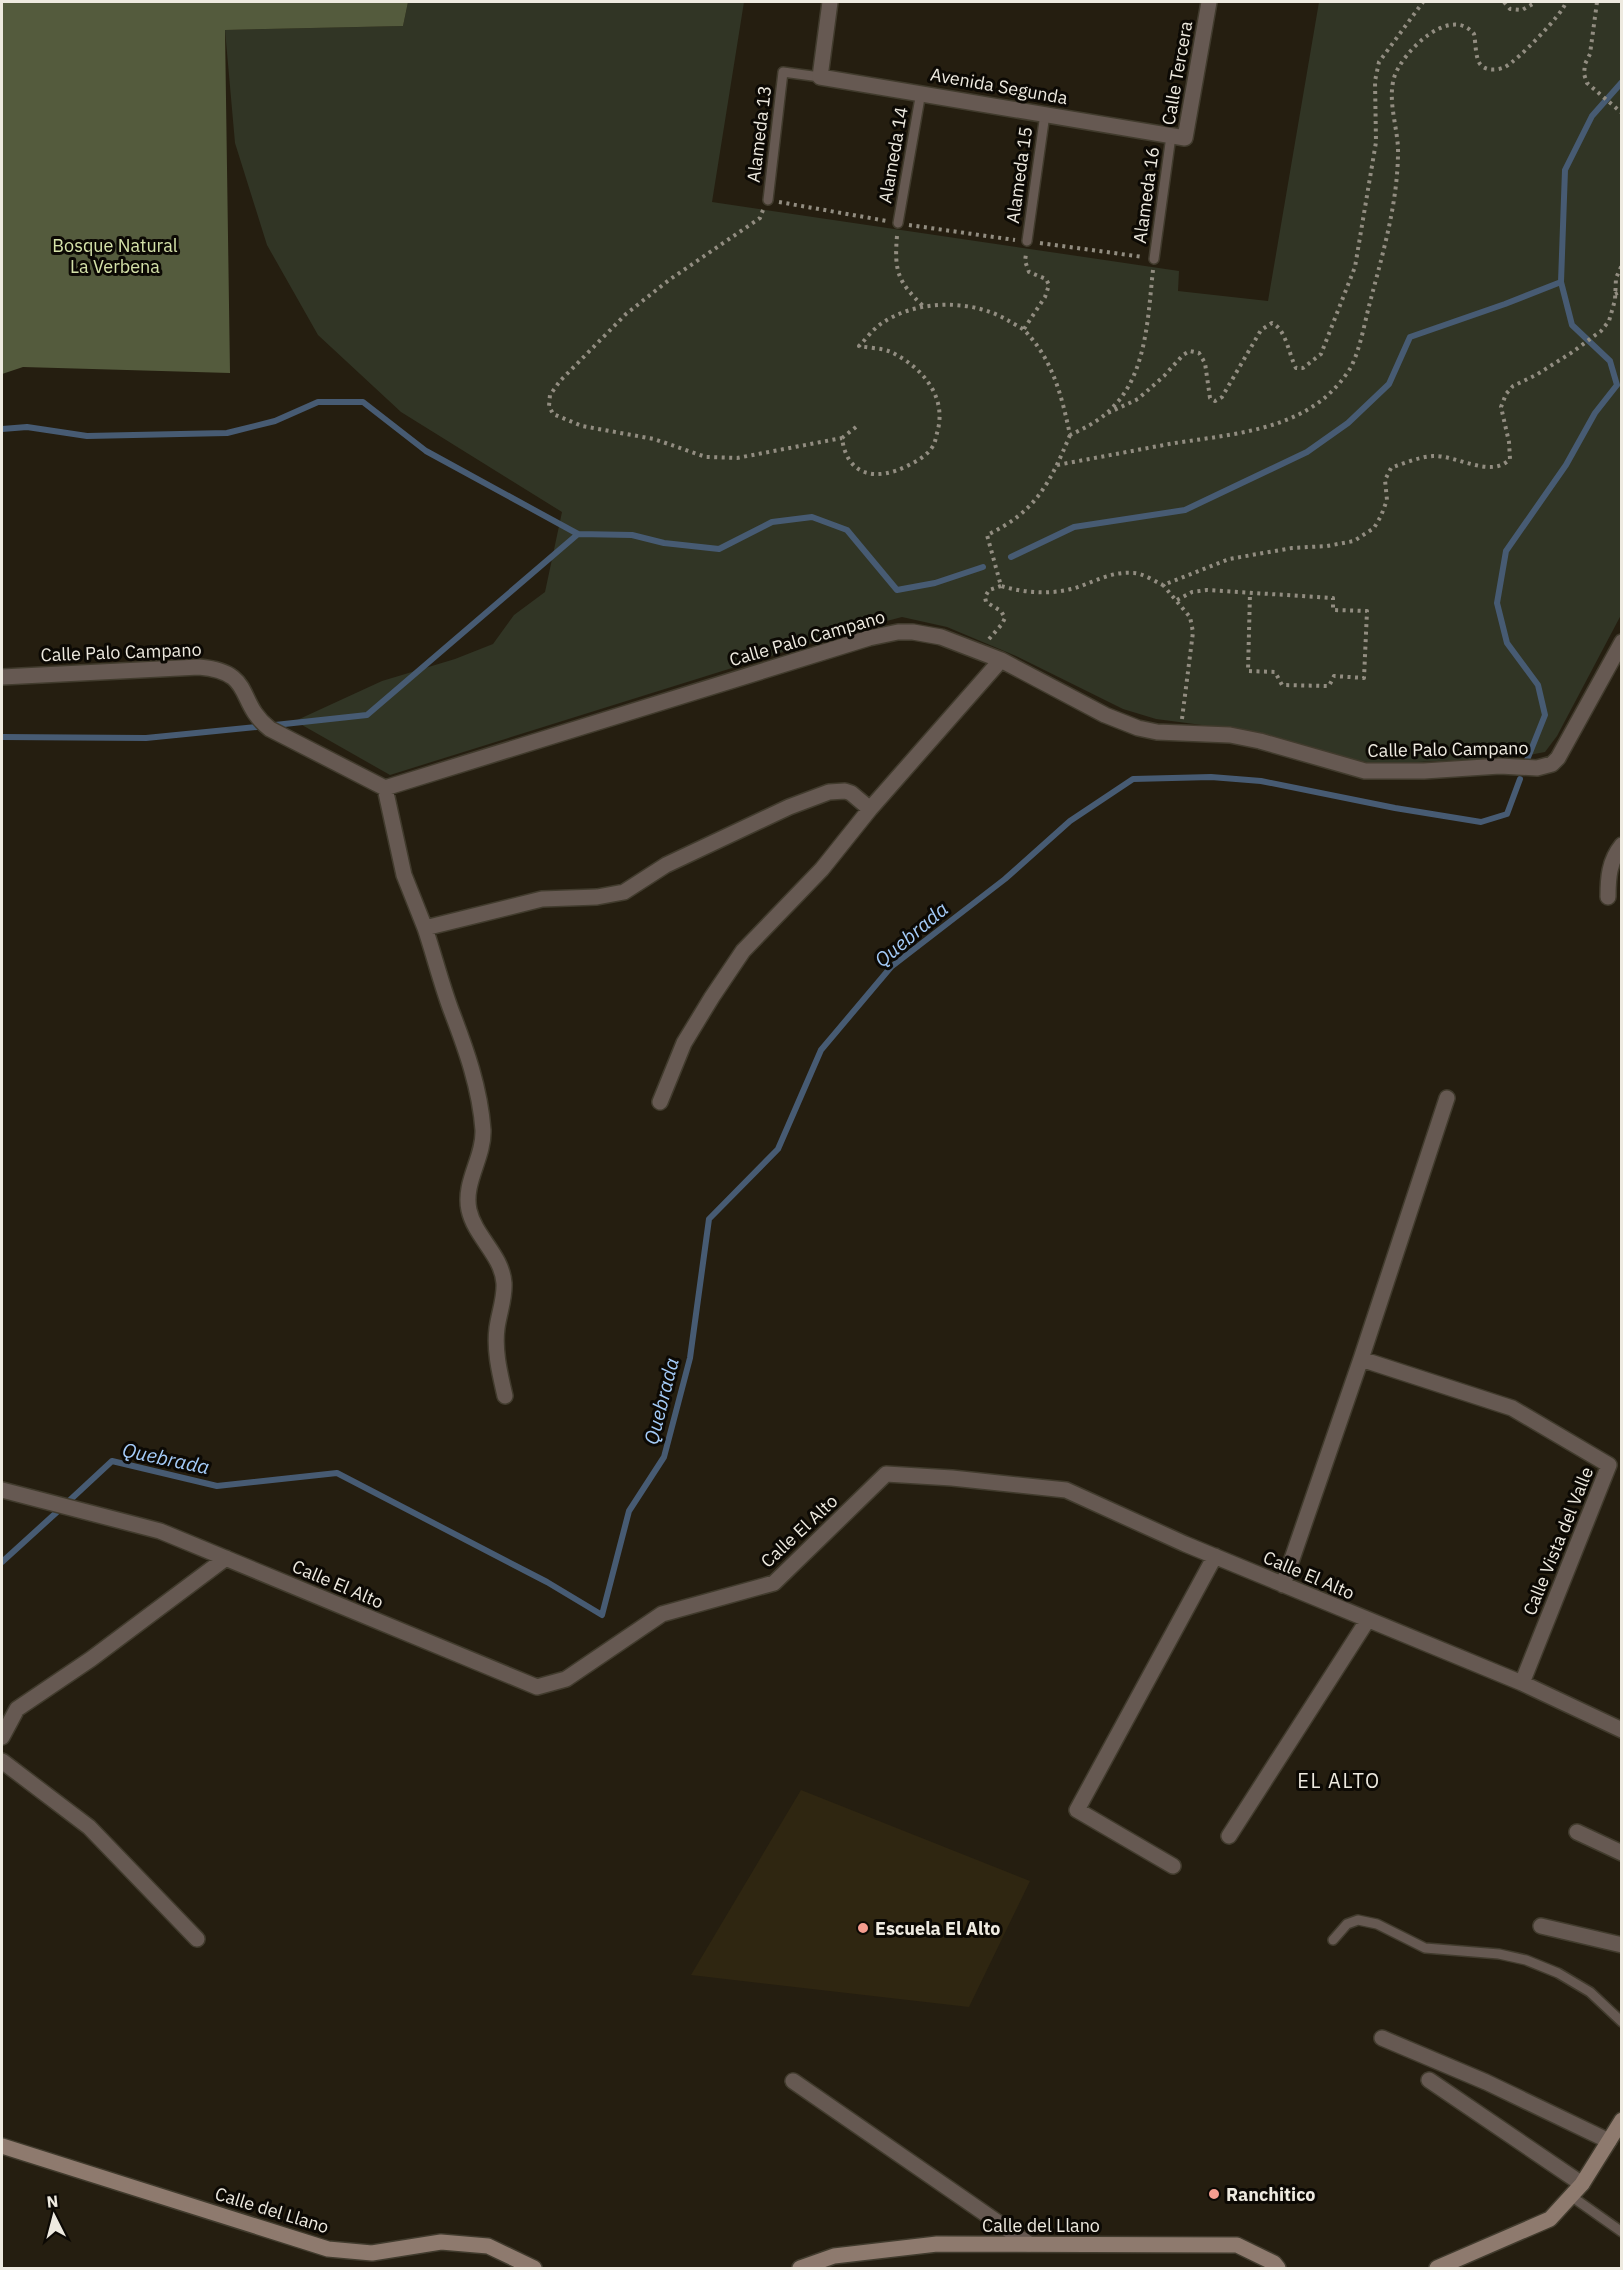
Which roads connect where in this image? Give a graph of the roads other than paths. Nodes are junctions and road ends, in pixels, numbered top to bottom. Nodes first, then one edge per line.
1 (830, 2) edge
2 (1209, 2) edge
3 (820, 77) junction
4 (921, 92) junction
5 (1045, 114) junction
6 (1171, 136) junction
7 (768, 200) road end
8 (898, 223) road end
9 (1027, 241) road end
10 (1154, 259) road end
11 (1622, 642) edge
12 (1001, 660) junction
13 (2, 677) edge
14 (385, 788) junction
15 (870, 808) junction
16 (1622, 845) edge
17 (1608, 897) dead end
18 (425, 927) junction
19 (1447, 1098) dead end
20 (660, 1102) dead end
21 (1361, 1359) junction
22 (506, 1396) dead end
23 (2, 1490) edge
24 (1215, 1556) junction
25 (226, 1558) junction
26 (1283, 1585) junction
27 (1367, 1621) junction
28 (1522, 1683) junction
29 (1622, 1730) edge
30 (2, 1737) edge
31 (2, 1761) edge
32 (1577, 1832) dead end
33 (1229, 1836) dead end
34 (1622, 1853) edge
35 (1173, 1866) dead end
36 (1542, 1926) dead end
37 (197, 1939) dead end
38 (1333, 1940) dead end
39 (1622, 1945) edge
40 (1622, 2022) edge
41 (1382, 2038) dead end
42 (1429, 2080) dead end
43 (794, 2081) dead end
44 (1622, 2120) edge
45 (1609, 2141) junction
46 (2, 2146) edge
47 (1582, 2184) junction
48 (1571, 2196) junction
49 (1622, 2232) edge
50 (1029, 2244) junction
51 (534, 2268) edge
52 (800, 2268) edge
53 (1278, 2268) edge
54 (1437, 2268) edge

1 - 3 street
2 - 6 street, Calle Tercera
3 - 4 street, Avenida Segunda
3 - 7 lane, Alameda 13
4 - 5 street, Avenida Segunda
4 - 8 lane, Alameda 14
5 - 6 street, Avenida Segunda
5 - 9 lane, Alameda 15
6 - 10 lane, Alameda 16
11 - 12 street, Calle Palo Campano
12 - 14 street, Calle Palo Campano
12 - 15 street
13 - 14 street, Calle Palo Campano
14 - 18 street
15 - 18 street
15 - 20 street
16 - 17 street
18 - 22 street
19 - 21 street
21 - 26 street
21 - 28 street, Calle Vista del Valle
23 - 25 street, Calle El Alto
24 - 25 street, Calle El Alto
24 - 26 street, Calle El Alto
24 - 35 street
25 - 30 street
26 - 27 street, Calle El Alto
27 - 28 street, Calle El Alto
27 - 33 street
28 - 29 street, Calle El Alto
31 - 37 street
32 - 34 street
36 - 39 street
38 - 40 lane
41 - 45 street
42 - 47 street
43 - 50 street
44 - 45 main road
45 - 47 main road
46 - 51 main road, Calle del Llano
47 - 48 main road
48 - 49 lane
48 - 54 main road
50 - 52 main road, Calle del Llano
50 - 53 main road, Calle del Llano

